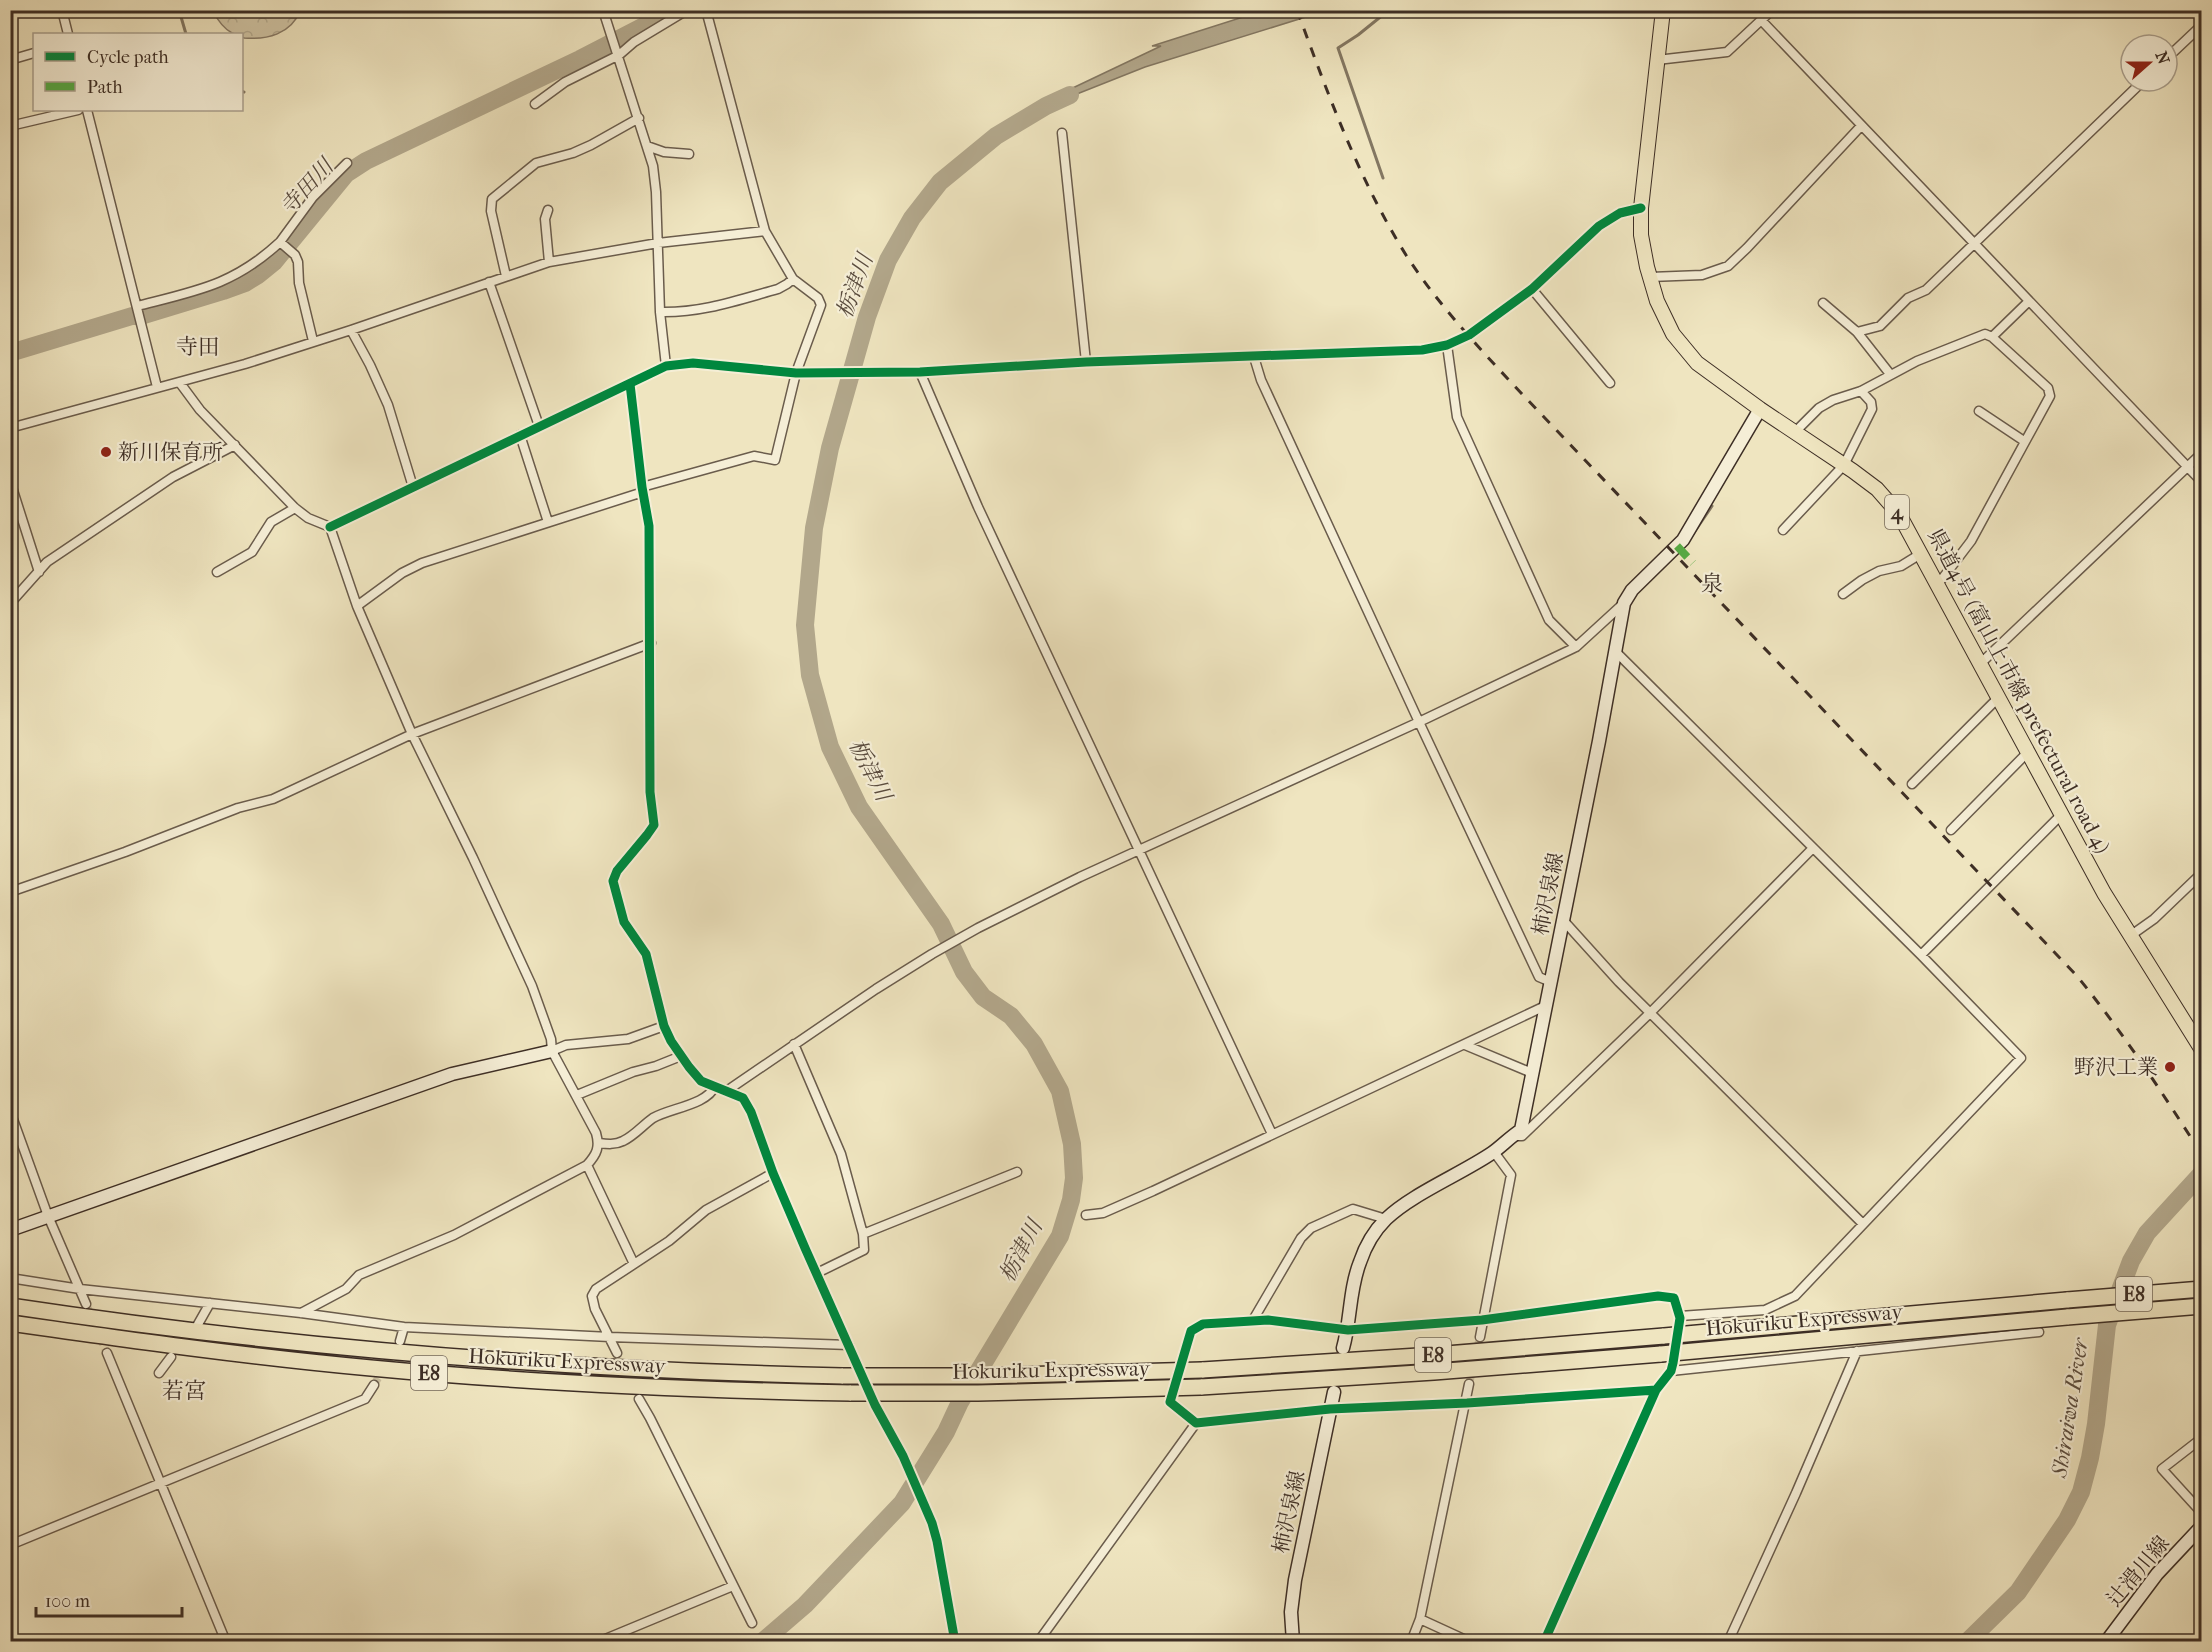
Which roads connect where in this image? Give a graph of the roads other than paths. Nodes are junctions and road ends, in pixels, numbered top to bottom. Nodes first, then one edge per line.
1 (62, 10) edge
2 (603, 10) edge
3 (687, 10) edge
4 (706, 10) edge
5 (1664, 10) edge
6 (1772, 10) edge
7 (1761, 20) junction
8 (2202, 25) edge
9 (68, 33) edge
10 (2179, 47) edge
11 (33, 53) edge
12 (619, 55) junction
13 (10, 60) edge
14 (1657, 60) junction
15 (2130, 93) edge
16 (535, 104) dead end
17 (74, 111) edge
18 (87, 111) edge
19 (639, 118) junction
20 (10, 126) edge
21 (1861, 126) junction
22 (1062, 133) dead end
23 (647, 146) junction
24 (689, 154) dead end
25 (348, 163) dead end
26 (1641, 208) junction
27 (548, 210) dead end
28 (765, 231) junction
29 (280, 242) junction
30 (1975, 242) junction
31 (658, 243) junction
32 (549, 262) junction
33 (506, 276) junction
34 (1650, 276) junction
35 (793, 279) junction
36 (489, 282) junction
37 (1532, 290) junction
38 (2028, 302) junction
39 (1823, 303) dead end
40 (137, 306) junction
41 (660, 312) junction
42 (351, 330) junction
43 (1857, 332) junction
44 (1992, 338) junction
45 (313, 341) junction
46 (1448, 345) junction
47 (1254, 357) junction
48 (1086, 363) junction
49 (666, 366) junction
50 (920, 372) junction
51 (796, 373) junction
52 (1890, 374) junction
53 (180, 382) junction
54 (1610, 383) dead end
55 (630, 384) junction
56 (157, 387) junction
57 (1861, 391) junction
58 (1760, 409) junction
59 (1978, 411) dead end
60 (539, 426) junction
61 (10, 428) edge
62 (1795, 432) junction
63 (520, 435) junction
64 (2024, 441) junction
65 (235, 446) junction
66 (2202, 453) edge
67 (1844, 465) junction
68 (2187, 467) junction
69 (10, 481) edge
70 (2202, 483) edge
71 (413, 487) junction
72 (643, 489) junction
73 (295, 508) junction
74 (548, 522) junction
75 (330, 527) junction
76 (1783, 530) dead end
77 (1922, 554) junction
78 (39, 572) junction
79 (217, 572) dead end
80 (1937, 582) junction
81 (1843, 594) dead end
82 (10, 600) edge
83 (1624, 603) junction
84 (357, 606) junction
85 (651, 643) junction
86 (1576, 647) junction
87 (1616, 652) junction
88 (1981, 663) junction
89 (1999, 697) junction
90 (1419, 722) junction
91 (412, 734) junction
92 (2028, 752) junction
93 (1912, 784) dead end
94 (2062, 814) junction
95 (1951, 830) dead end
96 (1814, 848) junction
97 (1139, 851) junction
98 (2202, 873) edge
99 (10, 892) edge
100 (1563, 920) junction
101 (2130, 936) junction
102 (1921, 954) junction
103 (1551, 982) junction
104 (1545, 1006) junction
105 (1650, 1013) junction
106 (664, 1026) junction
107 (794, 1044) junction
108 (1465, 1045) junction
109 (2202, 1050) edge
110 (552, 1052) junction
111 (681, 1056) junction
112 (1532, 1073) junction
113 (715, 1086) junction
114 (728, 1090) junction
115 (577, 1095) junction
116 (10, 1111) edge
117 (1272, 1134) junction
118 (1512, 1136) junction
119 (599, 1143) junction
120 (1494, 1152) junction
121 (587, 1165) junction
122 (1017, 1172) dead end
123 (772, 1173) junction
124 (1086, 1215) dead end
125 (48, 1216) junction
126 (1386, 1219) junction
127 (1863, 1224) junction
128 (10, 1230) edge
129 (863, 1234) junction
130 (633, 1264) junction
131 (817, 1273) junction
132 (10, 1278) edge
133 (80, 1289) junction
134 (2202, 1289) edge
135 (210, 1303) junction
136 (86, 1304) tunnel mouth
137 (10, 1306) edge
138 (2202, 1306) edge
139 (301, 1313) junction
140 (1680, 1316) junction
141 (1253, 1320) junction
142 (1482, 1320) junction
143 (10, 1323) edge
144 (197, 1326) dead end
145 (404, 1327) junction
146 (1348, 1330) junction
147 (2039, 1332) dead end
148 (610, 1337) junction
149 (1480, 1337) tunnel mouth
150 (400, 1341) tunnel mouth
151 (849, 1345) junction
152 (1342, 1348) dead end
153 (1857, 1351) junction
154 (107, 1353) tunnel mouth
155 (617, 1353) dead end
156 (171, 1357) dead end
157 (1671, 1371) junction
158 (159, 1373) dead end
159 (1469, 1384) tunnel mouth
160 (374, 1385) tunnel mouth
161 (1656, 1390) junction
162 (1334, 1392) dead end
163 (639, 1399) dead end
164 (1467, 1403) junction
165 (1330, 1409) junction
166 (1196, 1423) junction
167 (2202, 1438) edge
168 (160, 1485) junction
169 (2202, 1513) edge
170 (2202, 1526) edge
171 (10, 1545) edge
172 (733, 1586) junction
173 (1420, 1619) junction
174 (752, 1623) dead end
175 (226, 1641) edge
176 (598, 1641) edge
177 (955, 1641) edge
178 (1038, 1641) edge
179 (1293, 1641) edge
180 (1411, 1641) edge
181 (1470, 1641) edge
182 (1544, 1641) edge
183 (1728, 1641) edge
184 (2106, 1641) edge

1 - 9 street
2 - 12 street
3 - 12 street
4 - 28 street
5 - 14 main road, 県道4号 (富山上市線 prefectural road 4) / 4
6 - 7 street
7 - 14 street
7 - 21 street
8 - 10 street
11 - 13 street
12 - 16 street
12 - 19 street
14 - 26 main road, 県道4号 (富山上市線 prefectural road 4) / 4
15 - 30 street
17 - 20 street
18 - 40 street
19 - 23 street
19 - 33 street
21 - 30 street
21 - 34 street
22 - 48 street
23 - 24 street
23 - 31 street
25 - 29 street
26 - 34 main road, 県道4号 (富山上市線 prefectural road 4) / 4
26 - 37 street
27 - 32 street
28 - 31 street
28 - 35 street
29 - 40 street
29 - 45 street
30 - 38 street
30 - 43 street
31 - 32 street
31 - 41 street
32 - 33 street
33 - 36 street
34 - 58 main road, 県道4号 (富山上市線 prefectural road 4) / 4
35 - 41 street
35 - 51 street
36 - 42 street
36 - 60 street
37 - 46 street
37 - 54 street
38 - 44 street
38 - 68 street
39 - 43 street
40 - 56 street
41 - 49 street
42 - 45 street
42 - 71 street
43 - 52 street
44 - 52 street
44 - 64 street
45 - 53 street
46 - 47 street
46 - 86 street
47 - 48 street
47 - 90 street
48 - 50 street
49 - 51 street
49 - 55 street
50 - 51 street
50 - 97 street
51 - 72 street
52 - 57 street
53 - 56 street
53 - 65 street
55 - 60 street
55 - 72 street
56 - 61 street
57 - 62 street
57 - 67 street
58 - 62 main road, 県道4号 (富山上市線 prefectural road 4) / 4
58 - 83 main road, 柿沢泉線
59 - 64 street
60 - 63 street
62 - 67 main road, 県道4号 (富山上市線 prefectural road 4) / 4
63 - 71 street
63 - 74 street
64 - 80 street
65 - 73 street
65 - 78 street
66 - 68 street
67 - 76 street
67 - 77 main road, 県道4号 (富山上市線 prefectural road 4) / 4
68 - 70 street
68 - 88 street
69 - 78 street
71 - 75 street
72 - 74 street
72 - 85 street
73 - 75 street
73 - 79 street
74 - 84 street
75 - 84 street
77 - 80 main road, 県道4号 (富山上市線 prefectural road 4) / 4
77 - 81 street
78 - 82 street
80 - 88 main road, 県道4号 (富山上市線 prefectural road 4) / 4
83 - 86 street
83 - 87 main road, 柿沢泉線
84 - 91 street
85 - 91 street
85 - 106 street
86 - 90 street
87 - 96 street
87 - 100 main road, 柿沢泉線
88 - 89 main road, 県道4号 (富山上市線 prefectural road 4) / 4
89 - 92 main road, 県道4号 (富山上市線 prefectural road 4) / 4
89 - 93 street
90 - 97 street
90 - 103 street
91 - 99 street
91 - 110 street
92 - 94 main road, 県道4号 (富山上市線 prefectural road 4) / 4
92 - 95 street
94 - 101 main road, 県道4号 (富山上市線 prefectural road 4) / 4
94 - 102 street
96 - 102 street
96 - 105 street
97 - 107 street
97 - 117 street
98 - 101 street
100 - 103 main road, 柿沢泉線
100 - 105 street
101 - 109 main road, 県道4号 (富山上市線 prefectural road 4) / 4
102 - 127 street
103 - 104 main road, 柿沢泉線
104 - 108 street
104 - 112 main road, 柿沢泉線
105 - 118 street
105 - 127 street
106 - 110 street
106 - 111 street
107 - 114 street
107 - 129 street
108 - 112 street
108 - 117 street
110 - 115 street
110 - 125 main road
111 - 113 street
111 - 115 street
112 - 118 main road, 柿沢泉線
113 - 114 street
113 - 119 street
114 - 123 street
115 - 119 street
116 - 125 street
117 - 124 street
118 - 120 main road, 柿沢泉線
119 - 121 street
120 - 126 main road, 柿沢泉線
120 - 142 street
121 - 130 street
121 - 139 street
122 - 129 street
123 - 130 street
123 - 131 street
125 - 128 main road
125 - 133 street
126 - 141 street
126 - 146 main road, 柿沢泉線
127 - 140 street
129 - 131 street
130 - 148 street
131 - 151 street
132 - 133 street
133 - 135 street
133 - 136 street
134 - 137 highway, Hokuriku Expressway / E8, bridge
135 - 139 street
135 - 144 street
138 - 143 highway, Hokuriku Expressway / E8, bridge
139 - 145 street
140 - 142 street
140 - 157 street
141 - 146 street
141 - 166 street
142 - 146 street
142 - 149 street
145 - 148 street
145 - 150 street
146 - 152 main road, 柿沢泉線
147 - 153 street
148 - 151 street
148 - 155 street
151 - 177 street
153 - 157 street
153 - 183 street
154 - 168 street
156 - 158 street
157 - 161 street
159 - 164 street
160 - 168 street
161 - 164 street
161 - 182 street
162 - 165 main road, 柿沢泉線
163 - 172 street
164 - 165 street
164 - 173 street
165 - 166 street
165 - 179 main road, 柿沢泉線
166 - 178 street
167 - 169 street
168 - 171 street
168 - 175 street
170 - 184 main road, 辻滑川線
172 - 174 street
172 - 176 street
173 - 180 street
173 - 181 street

